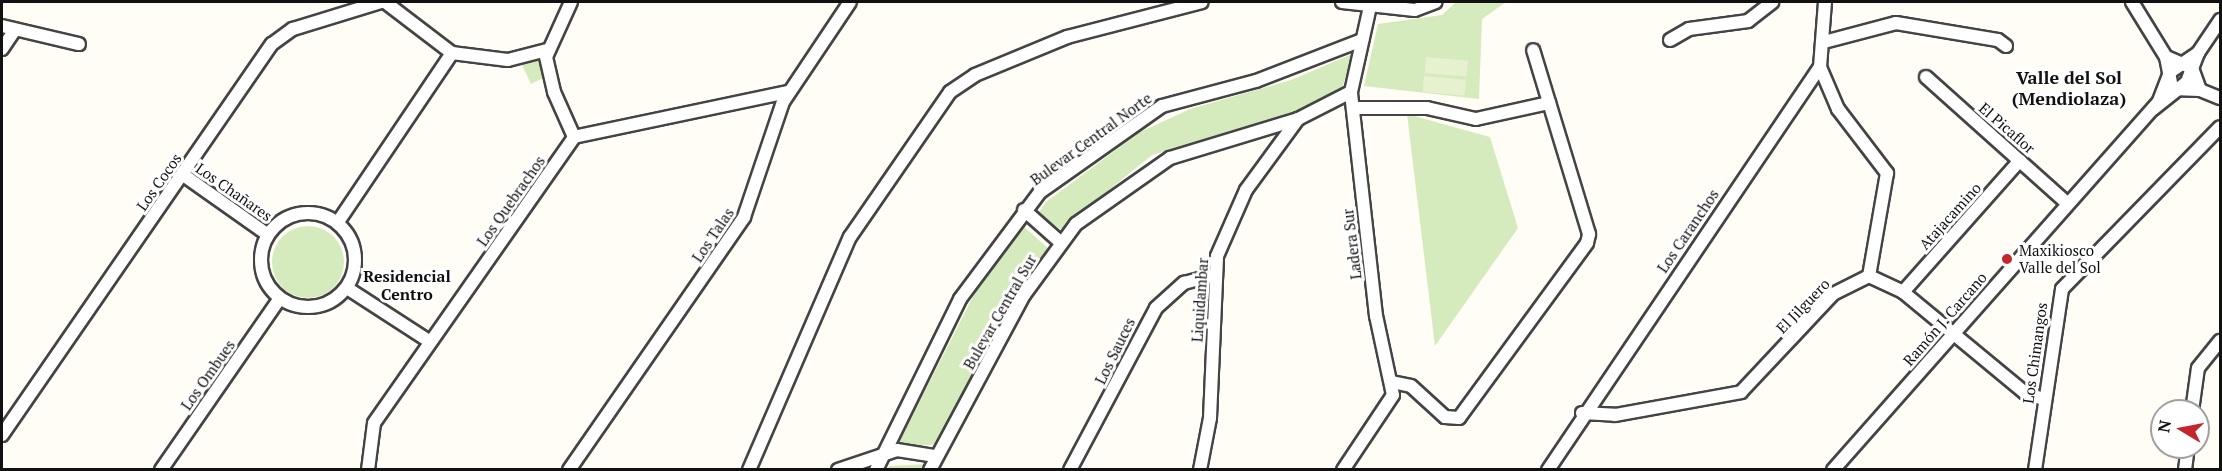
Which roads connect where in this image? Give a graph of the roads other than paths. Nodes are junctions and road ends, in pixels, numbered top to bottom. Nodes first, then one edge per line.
1 (383, 2) edge
2 (571, 2) edge
3 (850, 2) edge
4 (1202, 2) edge
5 (1342, 2) edge
6 (1436, 2) edge
7 (1772, 2) edge
8 (1825, 2) edge
9 (2132, 2) edge
10 (1371, 4) edge
11 (2220, 20) edge
12 (8, 28) edge
13 (1362, 40) junction
14 (1670, 40) dead end
15 (1824, 42) junction
16 (79, 44) dead end
17 (2006, 46) dead end
18 (2, 50) edge
19 (547, 50) junction
20 (1533, 50) dead end
21 (452, 53) junction
22 (2166, 57) junction
23 (2186, 66) junction
24 (1820, 67) junction
25 (1926, 77) dead end
26 (2167, 82) junction
27 (2200, 90) junction
28 (2177, 91) junction
29 (788, 92) junction
30 (1351, 92) junction
31 (2220, 98) edge
32 (1549, 103) junction
33 (1353, 108) junction
34 (2152, 109) junction
35 (1298, 119) junction
36 (2220, 127) edge
37 (574, 136) junction
38 (2020, 160) junction
39 (182, 174) junction
40 (2067, 203) junction
41 (1024, 210) junction
42 (338, 222) junction
43 (268, 235) junction
44 (1060, 242) junction
45 (1214, 274) junction
46 (1869, 276) junction
47 (347, 288) junction
48 (1903, 292) junction
49 (280, 298) junction
50 (1952, 334) junction
51 (429, 341) junction
52 (2220, 341) edge
53 (1392, 382) junction
54 (2043, 399) junction
55 (2194, 399) edge
56 (1582, 413) junction
57 (2, 435) edge
58 (885, 452) junction
59 (936, 456) junction
60 (161, 470) edge
61 (368, 470) edge
62 (569, 470) edge
63 (749, 470) edge
64 (838, 470) edge
65 (876, 470) edge
66 (930, 470) edge
67 (1070, 470) edge
68 (1200, 470) edge
69 (1343, 470) edge
70 (1548, 470) edge
71 (1833, 470) edge
72 (2035, 470) edge

1 - 21 street
1 - 39 street, Los Cocos
2 - 19 street
3 - 29 street, Los Talas
4 - 63 street
5 - 10 street
6 - 10 street
7 - 14 street
8 - 15 street, Los Caranchos
9 - 22 street
10 - 13 street, Ladera Sur
11 - 23 street, Ramón J. Carcano
12 - 16 street
12 - 18 street
13 - 30 street, Ladera Sur
13 - 41 street, Bulevar Central Norte
15 - 17 street
15 - 24 street, Los Caranchos
19 - 21 street
19 - 37 street
20 - 32 street
21 - 42 street
22 - 23 street
22 - 26 street
23 - 26 street, Ramón J. Carcano
23 - 27 street
23 - 28 street, Ramón J. Carcano
24 - 46 street
24 - 56 street, Los Caranchos
25 - 38 street, El Picaflor
26 - 28 street
26 - 34 street, Ramón J. Carcano
27 - 28 street
27 - 31 street
28 - 34 street, Ramón J. Carcano
29 - 37 street
29 - 62 street, Los Talas
30 - 33 street, Ladera Sur
30 - 35 street, Bulevar Central Sur
32 - 33 street
32 - 53 street
33 - 53 street, Ladera Sur
34 - 40 street, Ramón J. Carcano
35 - 44 street, Bulevar Central Sur
35 - 45 street, Liquidambar
36 - 54 street, Los Chimangos
37 - 51 street, Los Quebrachos
38 - 40 street, El Picaflor
38 - 48 street, Atajacamino
39 - 43 street, Los Chañares
39 - 57 street, Los Cocos
40 - 50 street, Ramón J. Carcano
41 - 44 street
41 - 58 street, Bulevar Central Norte
42 - 43 street
42 - 47 street
43 - 49 street
44 - 59 street, Bulevar Central Sur
45 - 67 street, Los Sauces
45 - 68 street, Liquidambar
46 - 48 street
46 - 56 street, El Jilguero
47 - 49 street
47 - 51 street
48 - 50 street
49 - 60 street, Los Ombues
50 - 54 street
50 - 71 street, Ramón J. Carcano
51 - 61 street, Los Quebrachos
52 - 55 street
53 - 69 street, Ladera Sur
54 - 72 street, Los Chimangos
56 - 70 street, Los Caranchos
58 - 59 street
58 - 64 street
58 - 65 street, Bulevar Central Norte
59 - 66 street, Bulevar Central Sur

